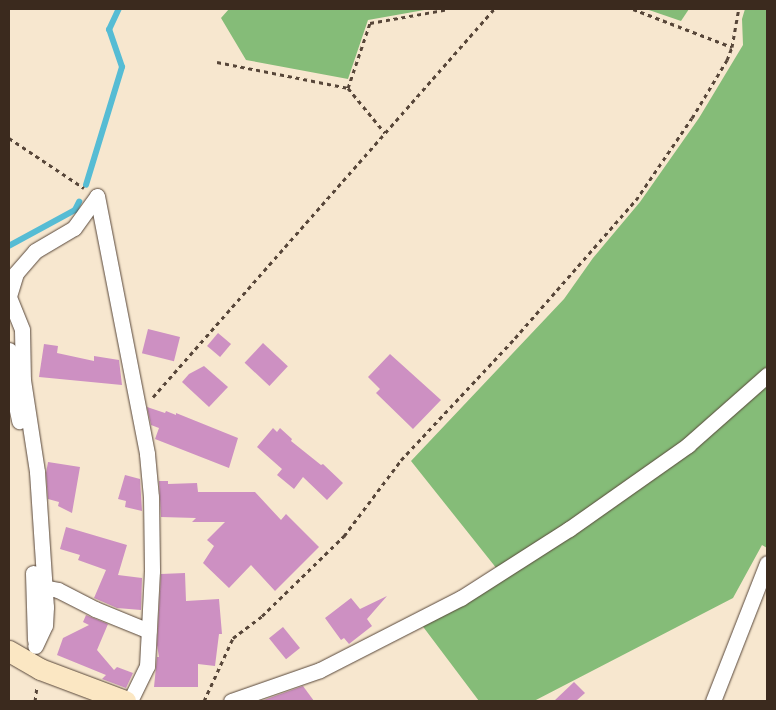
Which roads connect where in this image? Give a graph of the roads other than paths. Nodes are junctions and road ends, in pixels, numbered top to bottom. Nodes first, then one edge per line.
1 (9, 297) edge
2 (9, 350) edge
3 (767, 375) edge
4 (767, 562) edge
5 (43, 587) junction
6 (149, 630) junction
7 (9, 651) edge
8 (35, 656) junction
9 (124, 701) edge
10 (130, 701) edge
11 (231, 701) edge
12 (713, 701) edge

1 - 5 street
1 - 6 street
2 - 8 street
3 - 11 street
4 - 12 street
5 - 6 street
5 - 8 street
6 - 10 street
7 - 8 street
8 - 9 street

